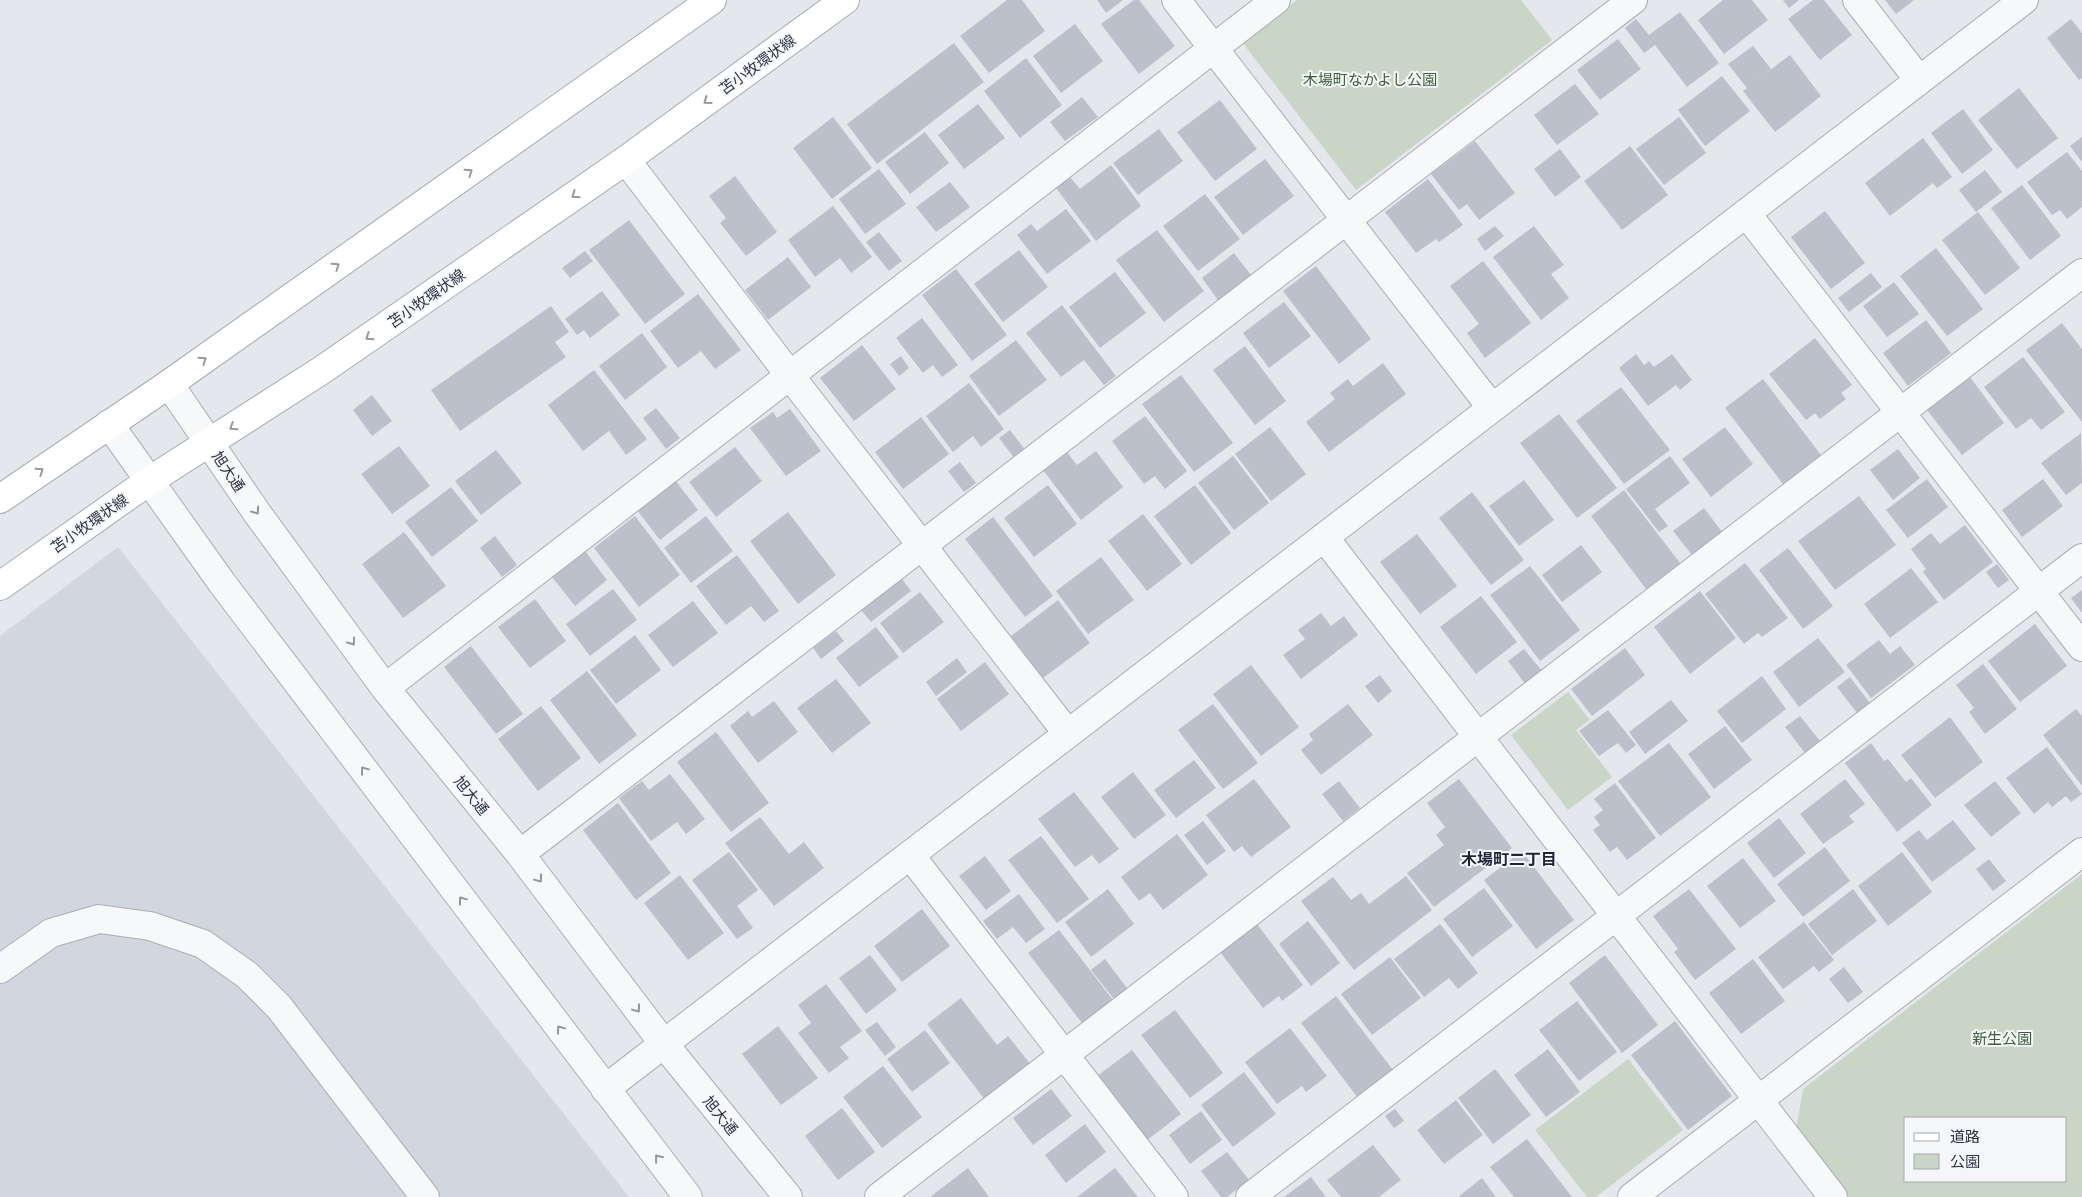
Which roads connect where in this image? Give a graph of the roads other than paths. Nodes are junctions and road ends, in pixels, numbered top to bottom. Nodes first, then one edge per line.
1 (712, 0) edge
2 (845, 0) edge
3 (1176, 0) edge
4 (1276, 0) edge
5 (1633, 0) edge
6 (1857, 0) edge
7 (2024, 0) edge
8 (1213, 49) junction
9 (1919, 80) junction
10 (626, 160) junction
11 (1746, 213) junction
12 (1346, 220) junction
13 (2082, 273) edge
14 (790, 376) junction
15 (169, 384) junction
16 (1492, 408) junction
17 (1901, 412) junction
18 (109, 424) junction
19 (209, 442) junction
20 (149, 481) junction
21 (0, 499) edge
22 (1324, 537) junction
23 (923, 545) junction
24 (2082, 558) edge
25 (0, 586) edge
26 (2039, 591) junction
27 (2082, 647) edge
28 (385, 688) junction
29 (1068, 734) junction
30 (1478, 737) junction
31 (2082, 852) edge
32 (520, 854) junction
33 (910, 855) junction
34 (1616, 916) junction
35 (0, 969) edge
36 (664, 1044) junction
37 (1064, 1055) junction
38 (605, 1089) junction
39 (1758, 1100) junction
40 (425, 1197) edge
41 (688, 1197) edge
42 (788, 1197) edge
43 (879, 1197) edge
44 (1174, 1197) edge
45 (1250, 1197) edge
46 (1632, 1197) edge
47 (1833, 1197) edge

15 -> 1 main road
2 -> 10 main road, 苫小牧環状線
3 - 8 street
4 - 8 street
5 - 12 street
6 - 9 street
7 - 9 street
8 - 12 street
8 - 14 street
9 - 11 street
10 - 14 street
10 -> 19 main road, 苫小牧環状線
11 - 16 street
11 - 17 street
12 - 16 street
12 - 23 street
13 - 17 street
14 - 23 street
14 - 28 street
15 - 18 main road
15 - 19 street, 旭大通
16 - 22 street
17 - 26 street
17 - 30 street
18 - 20 street
21 -> 18 main road
19 - 20 main road, 苫小牧環状線
19 -> 28 street, 旭大通
20 - 25 main road, 苫小牧環状線
38 -> 20 street
22 - 29 street
22 - 30 street
23 - 29 street
23 - 32 street
24 - 26 street
26 - 27 street
26 - 34 street
28 - 32 street, 旭大通
29 - 33 street
30 - 34 street
30 - 37 street
31 - 39 street
32 -> 36 street, 旭大通
33 - 36 street
33 - 37 street
34 - 39 street
34 - 45 street
35 - 40 street
36 - 38 street
36 - 42 street, 旭大通
37 - 43 street
37 - 44 street
41 -> 38 street
39 - 46 street
39 - 47 street

